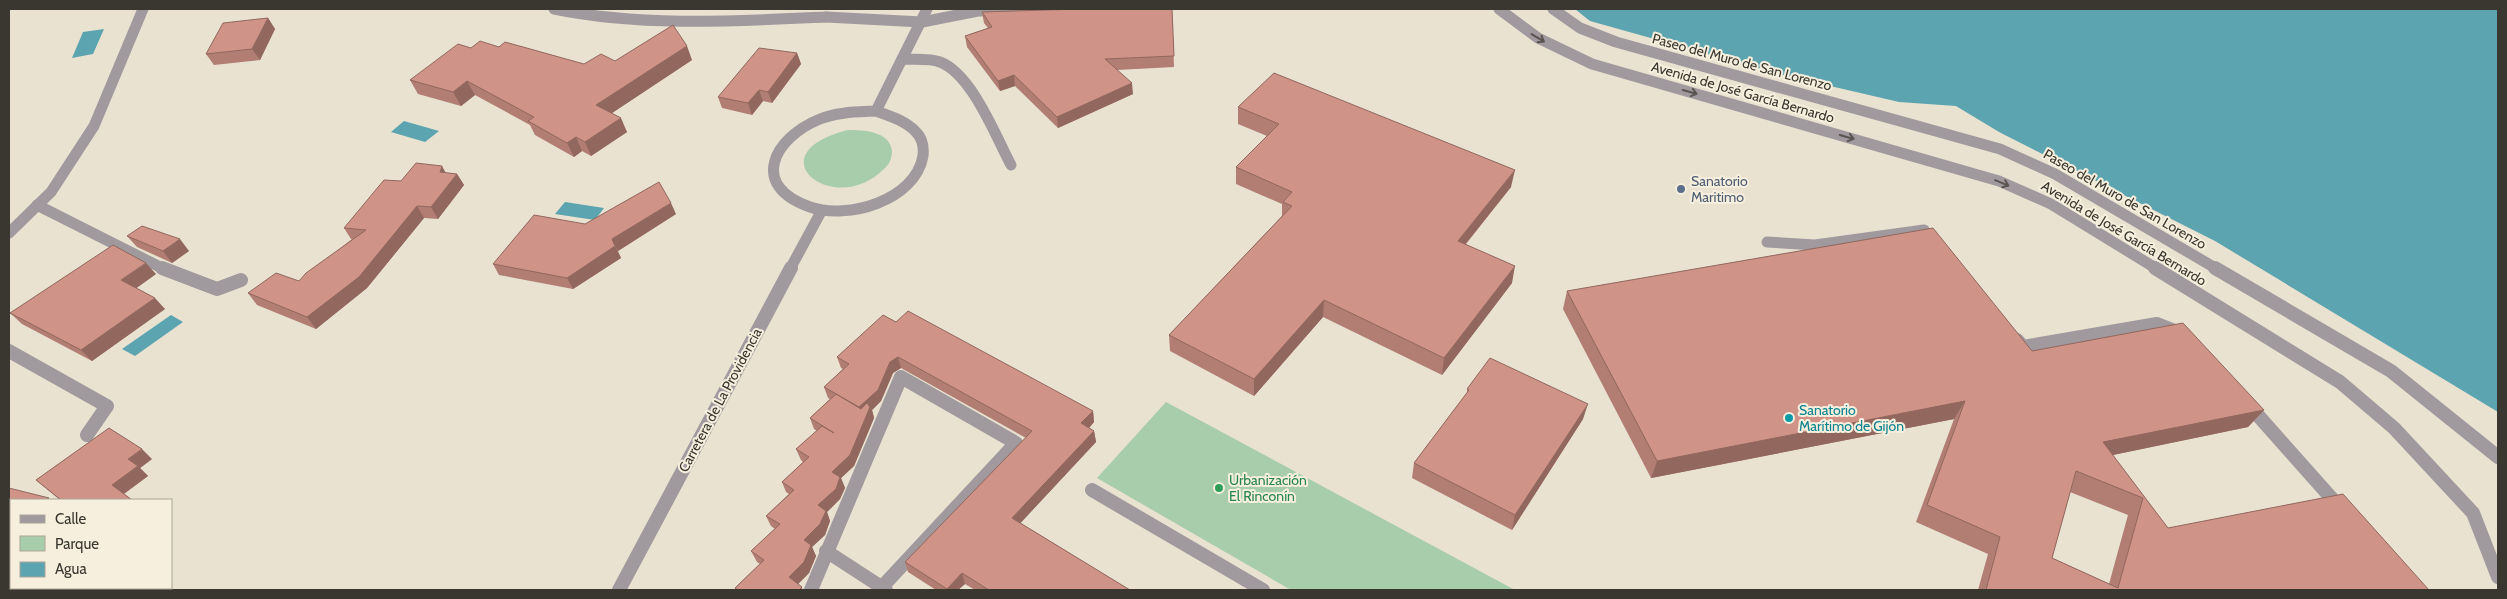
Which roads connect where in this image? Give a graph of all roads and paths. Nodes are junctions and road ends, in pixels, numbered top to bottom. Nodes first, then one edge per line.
1 (143, 9) edge
2 (554, 9) edge
3 (927, 9) edge
4 (1499, 9) edge
5 (1553, 9) edge
6 (1097, 10) edge
7 (922, 22) junction
8 (902, 59) junction
9 (876, 111) junction
10 (1011, 165) dead end
11 (37, 205) junction
12 (822, 210) junction
13 (9, 233) edge
14 (1936, 236) edge
15 (1768, 242) dead end
16 (241, 280) dead end
17 (2012, 332) edge
18 (2186, 339) edge
19 (9, 351) edge
20 (2238, 394) edge
21 (87, 435) dead end
22 (2498, 458) edge
23 (1092, 490) dead end
24 (2349, 517) edge
25 (826, 551) junction
26 (2498, 577) edge
27 (884, 589) edge
28 (619, 590) edge
29 (811, 590) edge
30 (1262, 590) edge

1 - 11 street
2 - 7 street
3 - 7 street
4 -> 26 street, Avenida de José García Bernardo
5 - 22 street, Paseo del Muro de San Lorenzo
6 - 7 street
7 - 8 street
8 - 9 street
8 - 10 street
9 - 12 street
9 - 12 street
11 - 13 street
11 - 16 street
12 - 28 street, Carretera de La Providencia
14 - 15 street
17 - 18 street
19 - 21 street
20 - 24 street
23 - 30 street
25 - 27 street
25 - 27 street
25 - 29 street

